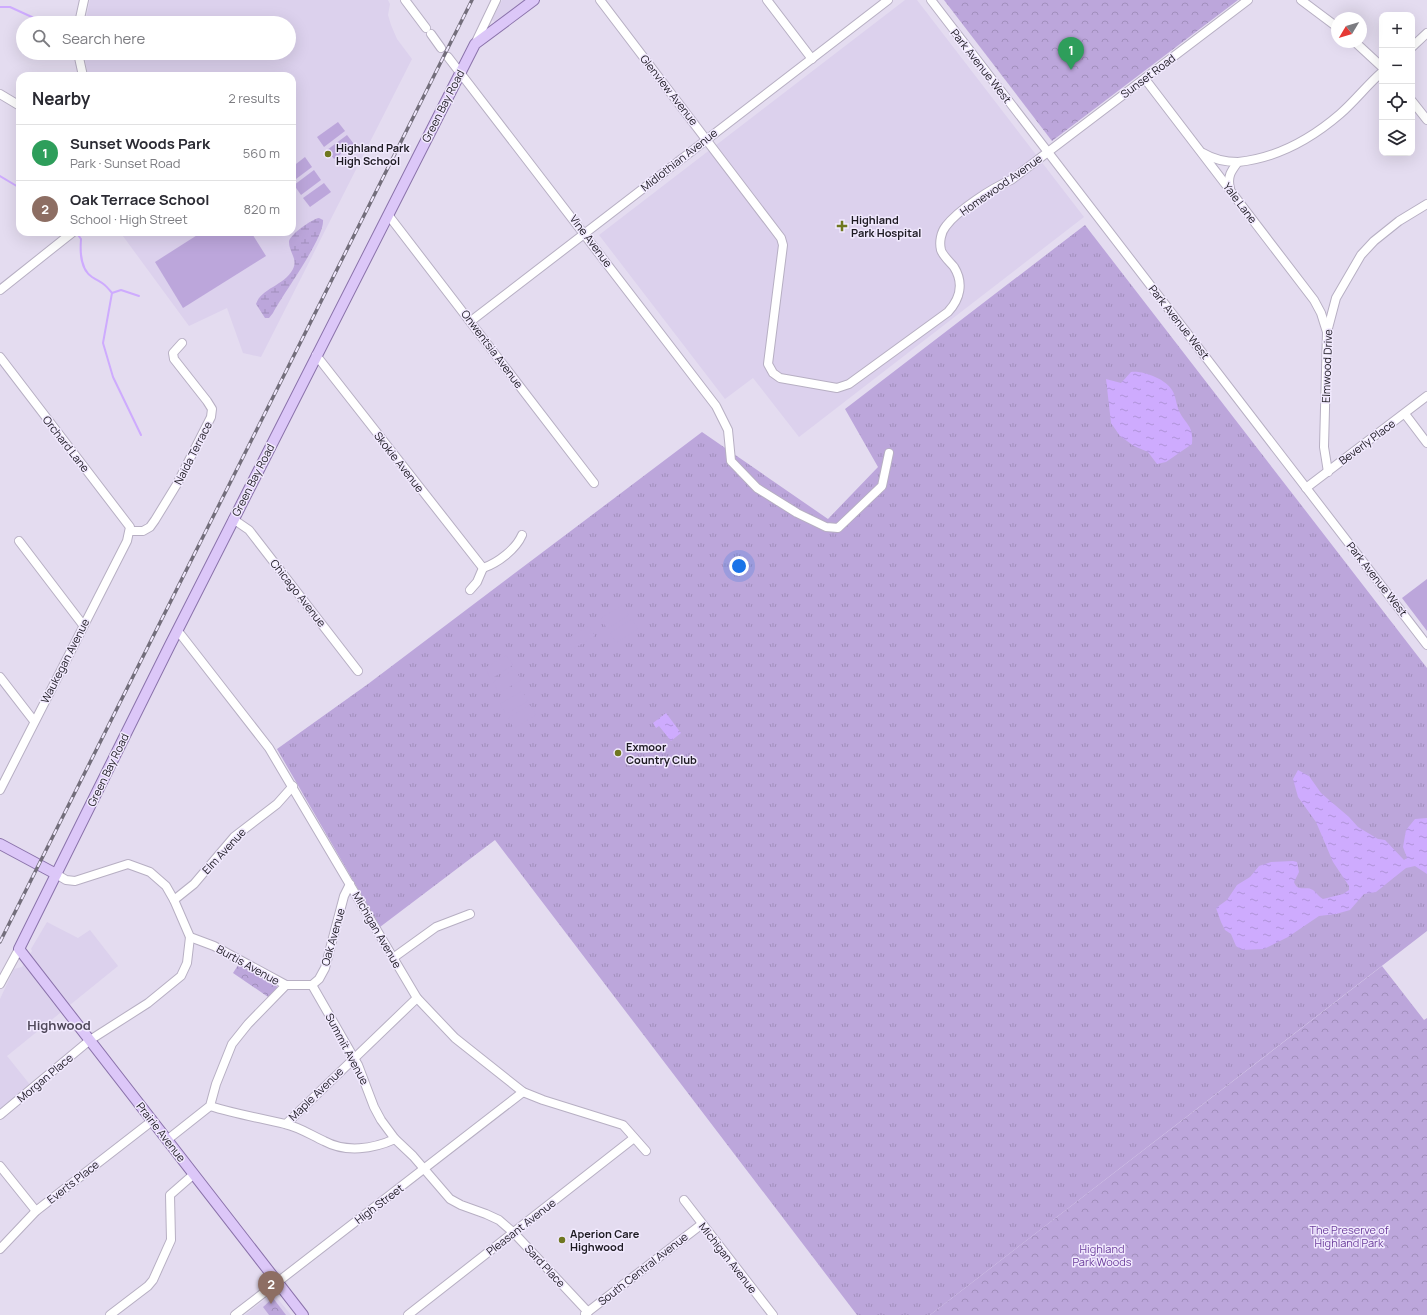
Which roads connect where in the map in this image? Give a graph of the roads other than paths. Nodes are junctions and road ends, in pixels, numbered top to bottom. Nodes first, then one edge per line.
1 (84, 0) edge
2 (405, 0) edge
3 (496, 0) edge
4 (534, 0) edge
5 (600, 0) edge
6 (767, 0) edge
7 (888, 0) edge
8 (931, 0) edge
9 (1248, 0) edge
10 (1301, 0) edge
11 (81, 16) edge
12 (1331, 23) edge
13 (1427, 34) edge
14 (475, 44) junction
15 (1415, 44) edge
16 (441, 48) dead end
17 (1361, 48) edge
18 (448, 57) dead end
19 (812, 59) junction
20 (80, 60) edge
21 (1379, 64) edge
22 (82, 72) edge
23 (460, 72) junction
24 (1379, 75) edge
25 (1145, 79) junction
26 (0, 94) edge
27 (16, 104) edge
28 (1415, 105) edge
29 (1427, 120) edge
30 (706, 139) junction
31 (1201, 151) junction
32 (1048, 152) junction
33 (1238, 162) junction
34 (1231, 192) junction
35 (1427, 204) edge
36 (389, 216) junction
37 (585, 233) junction
38 (68, 236) edge
39 (0, 290) edge
40 (956, 303) joint
41 (471, 320) junction
42 (1327, 332) junction
43 (182, 343) dead end
44 (316, 355) junction
45 (0, 357) edge
46 (1427, 396) edge
47 (1405, 414) junction
48 (1427, 443) edge
49 (889, 453) dead end
50 (1328, 472) junction
51 (594, 483) dead end
52 (1306, 488) junction
53 (233, 519) junction
54 (130, 531) junction
55 (522, 535) dead end
56 (20, 541) dead end
57 (483, 568) junction
58 (470, 590) dead end
59 (83, 626) junction
60 (178, 631) junction
61 (1427, 645) edge
62 (358, 671) dead end
63 (0, 677) edge
64 (34, 721) junction
65 (293, 786) junction
66 (0, 790) edge
67 (0, 844) edge
68 (56, 874) junction
69 (350, 884) junction
70 (174, 900) junction
71 (470, 914) dead end
72 (190, 937) junction
73 (19, 949) junction
74 (393, 958) junction
75 (0, 984) edge
76 (286, 985) junction
77 (312, 985) junction
78 (417, 998) junction
79 (90, 1040) junction
80 (354, 1058) junction
81 (523, 1092) junction
82 (210, 1106) junction
83 (0, 1115) edge
84 (152, 1121) junction
85 (286, 1124) junction
86 (634, 1138) junction
87 (395, 1139) junction
88 (167, 1140) junction
89 (646, 1151) dead end
90 (0, 1166) edge
91 (424, 1169) junction
92 (194, 1174) junction
93 (684, 1200) dead end
94 (36, 1211) junction
95 (702, 1224) junction
96 (514, 1233) junction
97 (0, 1249) edge
98 (278, 1282) junction
99 (586, 1313) edge
100 (110, 1315) edge
101 (235, 1315) edge
102 (303, 1315) edge
103 (408, 1315) edge
104 (773, 1315) edge

1 - 11 street
2 - 16 street
3 - 14 street
4 - 14 main road, Green Bay Road
5 - 30 street, Glenview Avenue
6 - 19 street
7 - 19 street, Midlothian Avenue
8 - 32 street, Park Avenue West
9 - 25 street, Sunset Road
10 - 12 street
13 - 15 street
14 - 23 main road, Green Bay Road
17 - 21 street
18 - 23 street, Vine Avenue
19 - 30 street, Midlothian Avenue
20 - 22 street
23 - 36 main road, Green Bay Road
23 - 37 street, Vine Avenue
24 - 33 street
25 - 31 street, Yale Lane
25 - 32 street, Sunset Road
26 - 27 street
28 - 29 street
30 - 37 street, Midlothian Avenue
30 - 40 street, Glenview Avenue
31 - 33 street
31 - 34 street, Yale Lane
32 - 40 street, Homewood Avenue
32 - 52 street, Park Avenue West
33 - 34 street
34 - 42 street, Yale Lane
35 - 42 street, Elmwood Drive
36 - 41 street, Onwentsia Avenue
36 - 44 main road, Green Bay Road
37 - 41 street, Midlothian Avenue
37 - 49 street, Vine Avenue
38 - 39 street
41 - 51 street, Onwentsia Avenue
42 - 50 street, Elmwood Drive
43 - 54 street, Naida Terrace
44 - 53 main road, Green Bay Road
44 - 57 street, Skokie Avenue
45 - 54 street, Orchard Lane
46 - 47 street, Beverly Place
47 - 48 street
47 - 50 street, Beverly Place
50 - 52 street, Beverly Place
52 - 61 street, Park Avenue West
53 - 60 main road, Green Bay Road
53 - 62 street, Chicago Avenue
54 - 59 street, Waukegan Avenue
55 - 57 street
56 - 59 street
57 - 58 street
59 - 64 street, Waukegan Avenue
60 - 65 street, Michigan Avenue
60 - 68 main road, Green Bay Road
63 - 64 street
64 - 66 street, Waukegan Avenue
65 - 69 street, Michigan Avenue
65 - 70 street, Elm Avenue
67 - 68 main road
68 - 70 street
68 - 73 main road, Green Bay Road
69 - 74 street, Michigan Avenue
69 - 77 street, Oak Avenue
70 - 72 street
71 - 74 street
72 - 76 street, Burtis Avenue
72 - 79 street, Morgan Place
73 - 75 street, Green Bay Road
73 - 79 main road, Prairie Avenue
74 - 78 street, Michigan Avenue
76 - 77 street
76 - 82 street, Burtis Avenue
77 - 80 street, Summit Avenue
78 - 80 street, Maple Avenue
78 - 81 street, Michigan Avenue
79 - 83 street, Morgan Place
79 - 84 main road, Prairie Avenue
80 - 85 street, Maple Avenue
80 - 87 street, Summit Avenue
81 - 86 street, Michigan Avenue
81 - 91 street, High Street
82 - 85 street
82 - 88 street
84 - 88 main road, Prairie Avenue
84 - 94 street, Everts Place
85 - 87 street
86 - 89 street, Michigan Avenue
86 - 96 street, Pleasant Avenue
87 - 91 street, Summit Avenue
88 - 92 main road, Prairie Avenue
90 - 94 street
91 - 96 street, Sard Place
91 - 98 street, High Street
92 - 98 main road, Prairie Avenue
92 - 100 street
93 - 95 street, Michigan Avenue
94 - 97 street, Everts Place
95 - 99 street, South Central Avenue
95 - 104 street, Michigan Avenue
96 - 99 street, Sard Place
96 - 103 street, Pleasant Avenue
98 - 101 street, High Street
98 - 102 main road, Prairie Avenue

